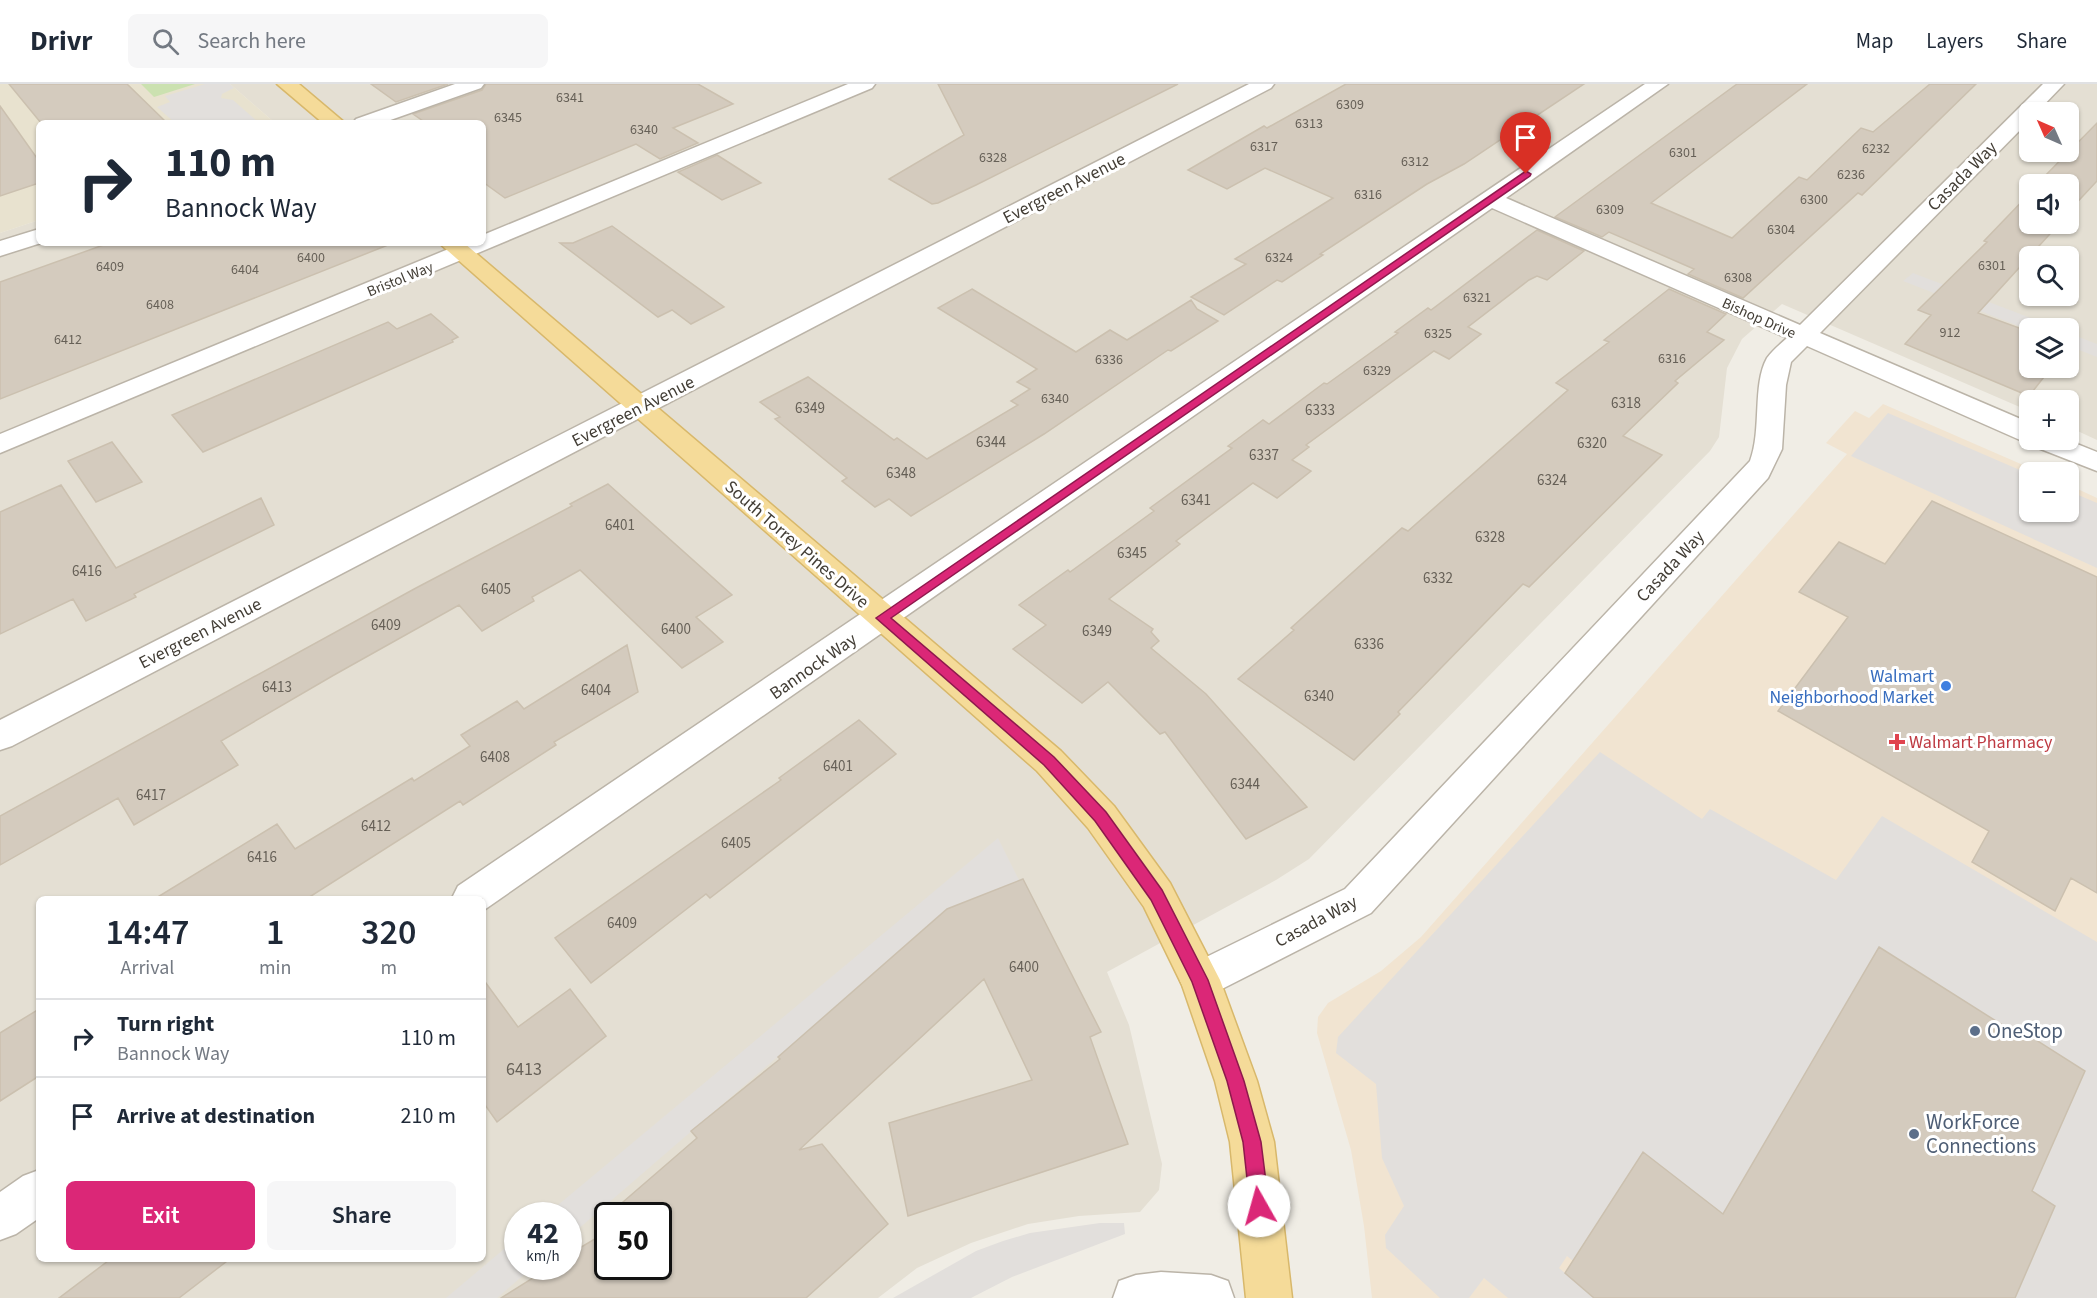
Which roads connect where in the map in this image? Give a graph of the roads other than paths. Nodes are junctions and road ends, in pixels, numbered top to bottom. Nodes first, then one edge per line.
1 (287, 84) edge
2 (474, 84) edge
3 (865, 84) edge
4 (1264, 84) edge
5 (1658, 84) edge
6 (2054, 84) edge
7 (331, 120) edge
8 (372, 120) edge
9 (1489, 200) junction
10 (486, 236) edge
11 (36, 237) edge
12 (456, 248) edge
13 (0, 249) edge
14 (1802, 336) junction
15 (640, 407) junction
16 (2019, 429) edge
17 (0, 444) edge
18 (2068, 450) edge
19 (2097, 462) edge
20 (882, 618) junction
21 (0, 736) edge
22 (474, 896) edge
23 (1200, 980) junction
24 (36, 1194) edge
25 (0, 1218) edge
26 (1136, 1298) edge
27 (1211, 1298) edge
28 (1269, 1298) edge

1 - 7 main road
2 - 8 street
3 - 10 street, Bristol Way
4 - 15 street, Evergreen Avenue
5 - 9 street, Bannock Way
6 - 14 street, Casada Way
9 - 14 street, Bishop Drive
9 - 20 street, Bannock Way
11 - 13 street
12 - 15 main road, South Torrey Pines Drive
12 - 17 street, Bristol Way
14 - 16 street, Bishop Drive
14 - 23 street, Casada Way
15 - 20 main road, South Torrey Pines Drive
15 - 21 street, Evergreen Avenue
18 - 19 street
20 - 22 street, Bannock Way
20 - 23 main road, South Torrey Pines Drive
23 - 28 main road, South Torrey Pines Drive
24 - 25 street
26 - 27 street

